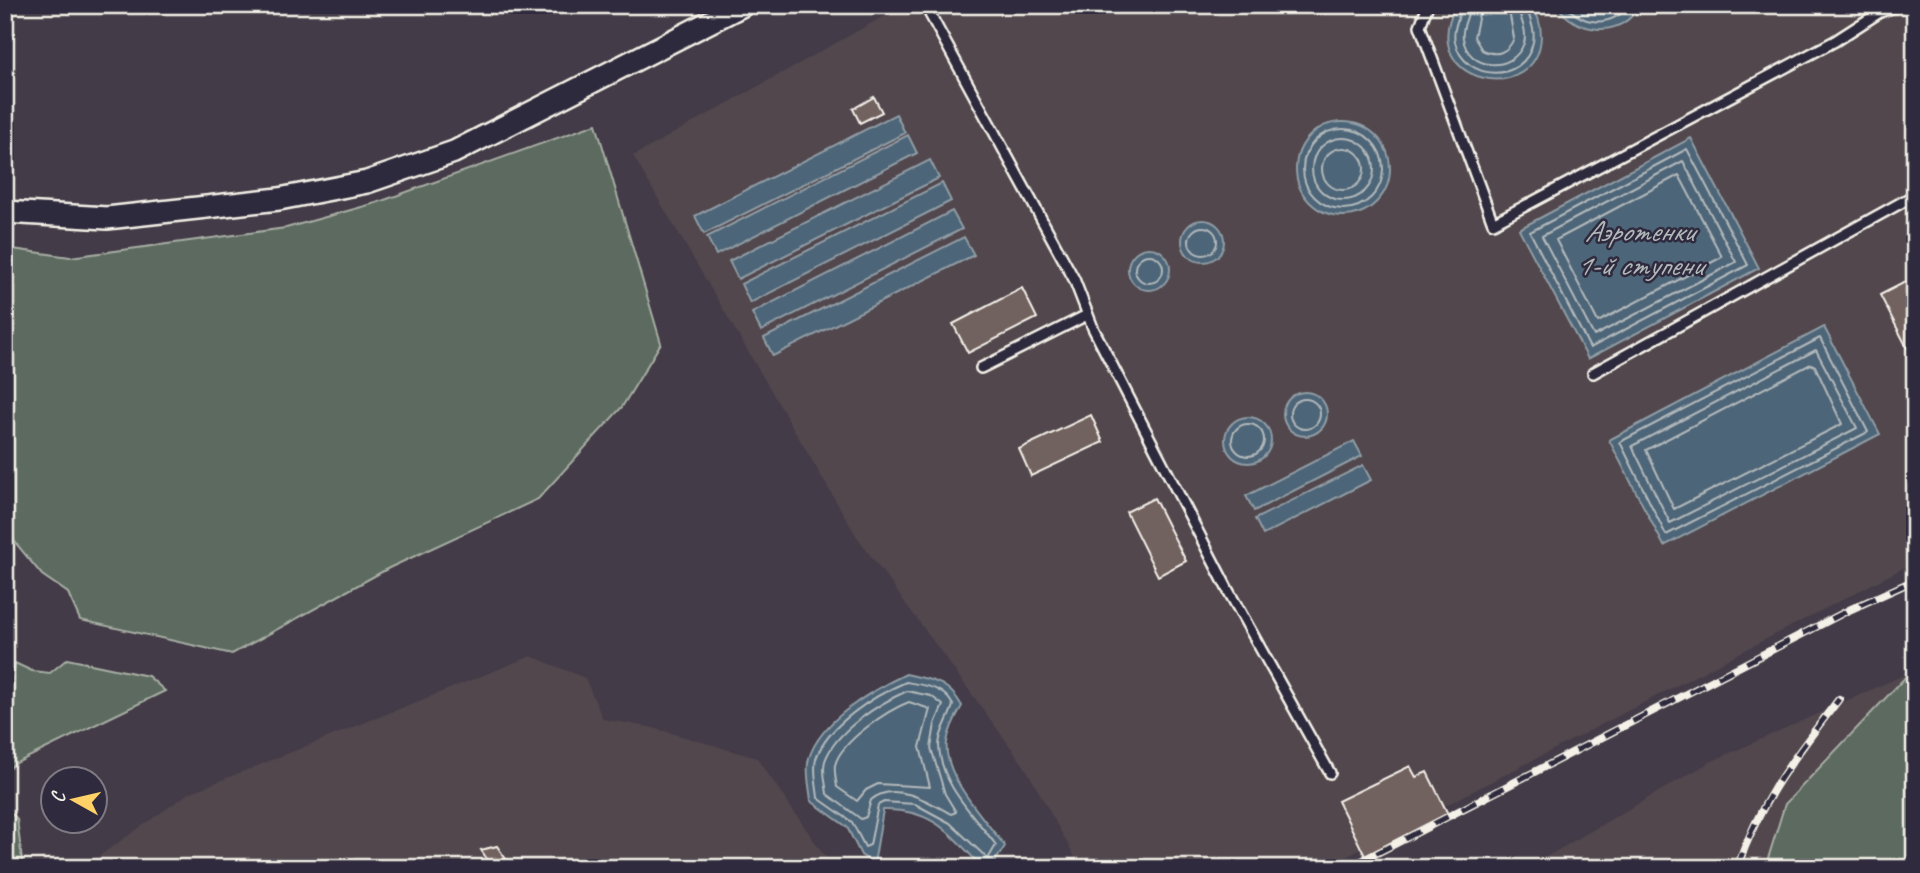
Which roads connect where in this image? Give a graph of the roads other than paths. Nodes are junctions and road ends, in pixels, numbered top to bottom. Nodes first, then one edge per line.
1 (743, 5) edge
2 (925, 5) edge
3 (1428, 5) edge
4 (1900, 5) edge
5 (1915, 195) edge
6 (5, 212) edge
7 (1087, 314) junction
8 (981, 368) dead end
9 (1593, 373) dead end
10 (1330, 773) dead end

1 - 6 street
2 - 7 lane
3 - 4 lane
5 - 9 lane
7 - 8 lane
7 - 10 lane

